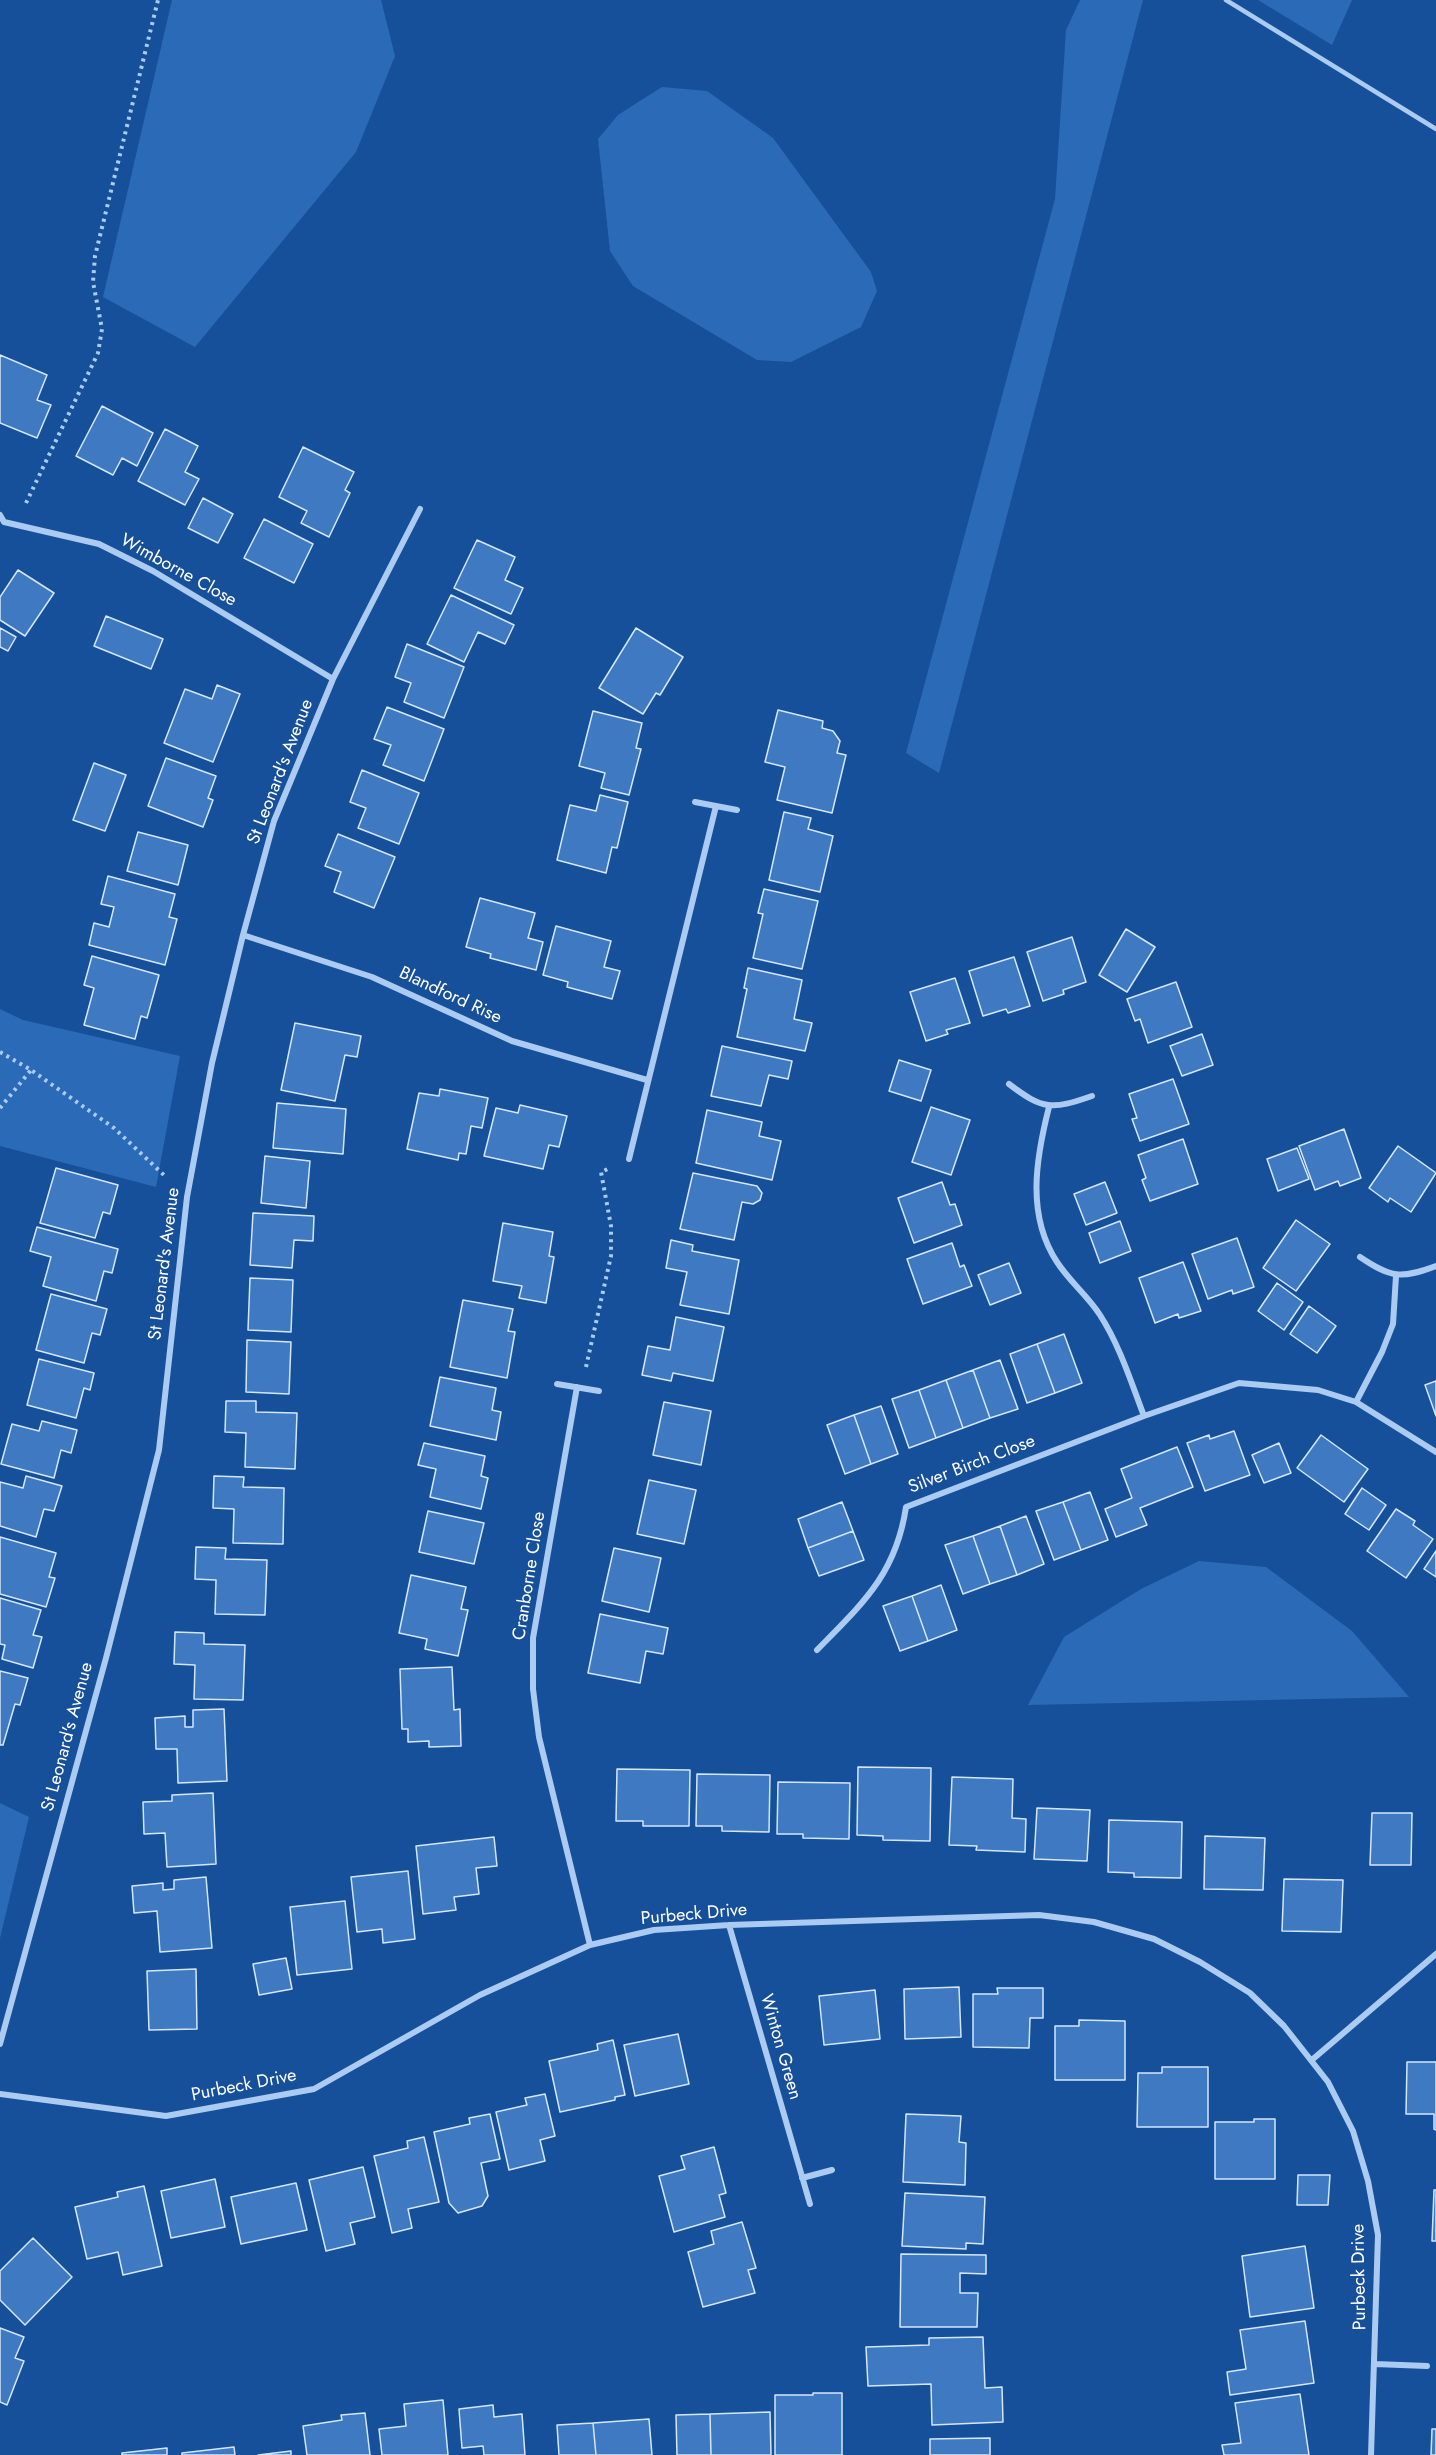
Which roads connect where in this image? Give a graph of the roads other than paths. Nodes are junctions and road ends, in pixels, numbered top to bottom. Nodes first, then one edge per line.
1 (1226, 0) edge
2 (1436, 129) edge
3 (420, 509) dead end
4 (0, 515) edge
5 (2, 525) edge
6 (333, 679) junction
7 (695, 802) dead end
8 (716, 806) junction
9 (737, 810) dead end
10 (243, 935) junction
11 (646, 1080) junction
12 (1009, 1084) dead end
13 (1092, 1096) dead end
14 (1049, 1107) junction
15 (629, 1159) road end
16 (1360, 1257) dead end
17 (1436, 1266) edge
18 (1396, 1276) junction
19 (557, 1384) dead end
20 (577, 1387) junction
21 (599, 1391) dead end
22 (1356, 1402) junction
23 (1144, 1416) junction
24 (1436, 1452) edge
25 (817, 1650) dead end
26 (729, 1925) junction
27 (590, 1945) junction
28 (1436, 1954) edge
29 (0, 2044) edge
30 (1313, 2059) junction
31 (0, 2094) edge
32 (832, 2170) dead end
33 (802, 2178) junction
34 (810, 2204) dead end
35 (1375, 2364) junction
36 (1427, 2366) dead end
37 (1371, 2455) edge

1 - 2 lane
3 - 6 street, St Leonard's Avenue
4 - 5 street, Wimborne Close
5 - 6 street, Wimborne Close
6 - 10 street, St Leonard's Avenue
7 - 8 street
8 - 9 street
8 - 11 street
10 - 11 street, Blandford Rise
10 - 29 street, St Leonard's Avenue
11 - 15 street
12 - 14 street
13 - 14 street
14 - 23 street
16 - 18 street
17 - 18 street
18 - 22 street
19 - 20 street
20 - 21 street
20 - 27 street, Cranborne Close
22 - 23 street, Silver Birch Close
22 - 24 street, Silver Birch Close
23 - 25 street, Silver Birch Close
26 - 27 street, Purbeck Drive
26 - 30 street, Purbeck Drive
26 - 33 street, Winton Green
27 - 31 street, Purbeck Drive
28 - 30 street
30 - 35 street, Purbeck Drive
32 - 33 street
33 - 34 street, Winton Green
35 - 36 street
35 - 37 street, Purbeck Drive

